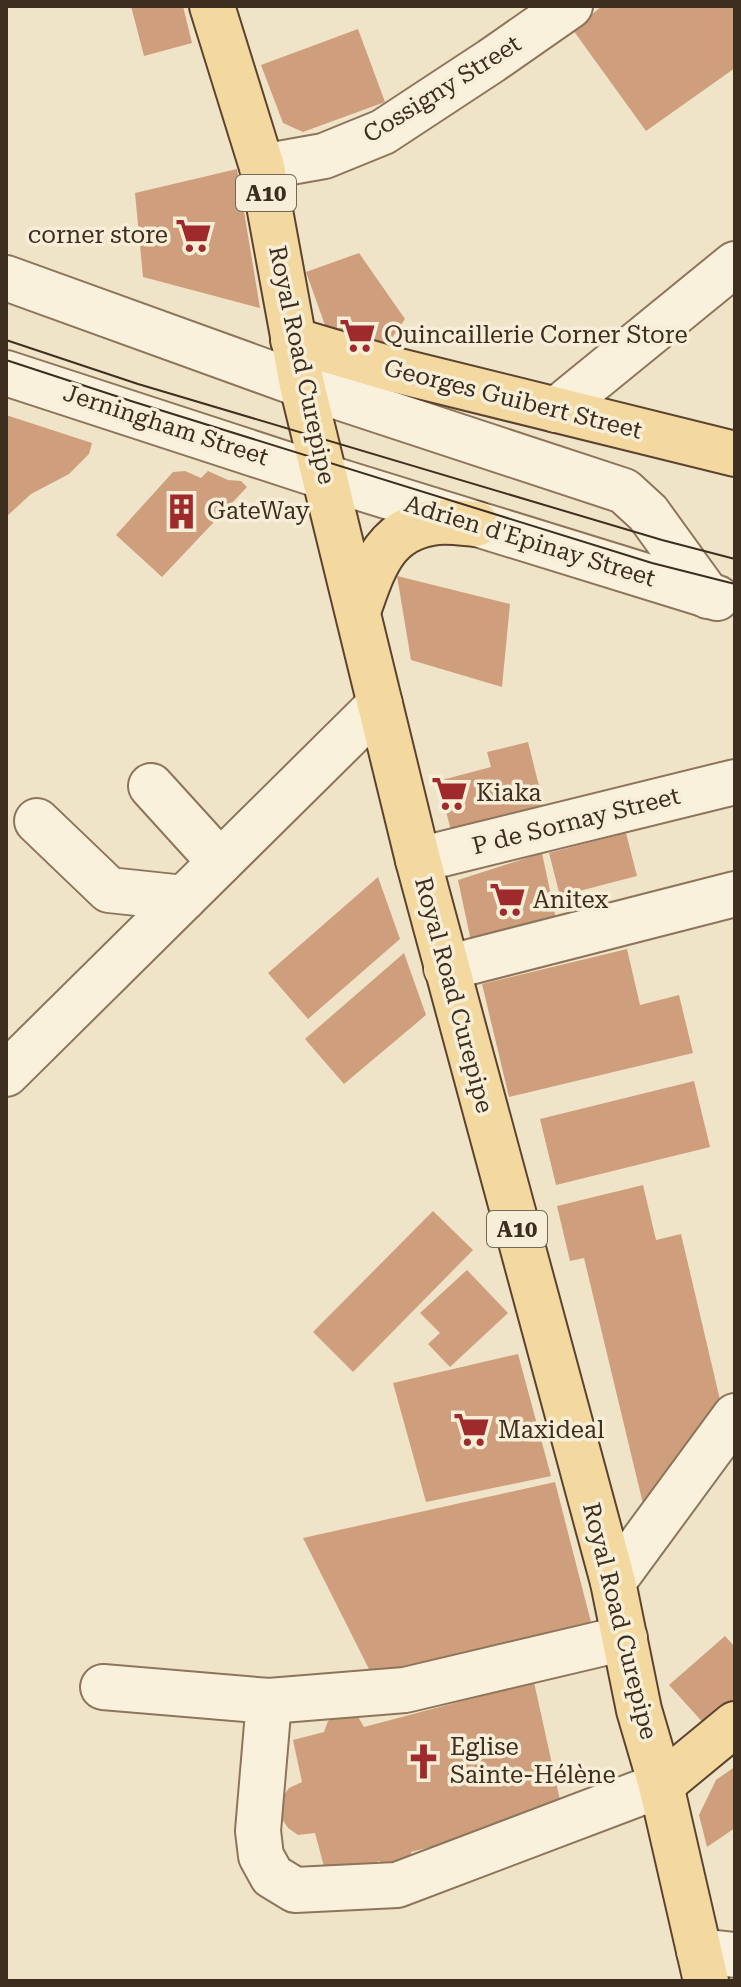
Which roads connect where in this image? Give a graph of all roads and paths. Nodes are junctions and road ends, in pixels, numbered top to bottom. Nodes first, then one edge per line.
1 (212, 6) edge
2 (570, 6) edge
3 (262, 167) junction
4 (735, 264) edge
5 (6, 278) edge
6 (293, 340) junction
7 (6, 373) edge
8 (302, 385) junction
9 (556, 410) junction
10 (735, 454) edge
11 (325, 477) junction
12 (476, 524) junction
13 (721, 600) edge
14 (358, 611) junction
15 (380, 704) junction
16 (735, 782) edge
17 (151, 786) dead end
18 (37, 821) dead end
19 (418, 860) junction
20 (220, 862) junction
21 (735, 894) edge
22 (184, 898) junction
23 (446, 968) junction
24 (6, 1074) edge
25 (735, 1416) edge
26 (613, 1582) junction
27 (625, 1638) junction
28 (103, 1687) dead end
29 (269, 1701) junction
30 (735, 1724) edge
31 (661, 1785) junction
32 (713, 1963) edge

1 - 3 main road, Royal Road Curepipe / A10
2 - 3 street, Cossigny Street
3 - 6 main road, Royal Road Curepipe / A10
4 - 9 street
5 - 8 street
6 - 8 main road, Royal Road Curepipe / A10
6 - 9 main road, Georges Guibert Street
7 - 11 street, Jerningham Street
8 - 11 main road, Royal Road Curepipe / A10
8 - 13 street
9 - 10 main road, Georges Guibert Street
11 - 12 street, Adrien d'Epinay Street
11 - 14 main road, Royal Road Curepipe / A10
12 - 13 street, Adrien d'Epinay Street
12 - 14 main road
14 - 15 main road, Royal Road Curepipe / A10
15 - 19 main road, Royal Road Curepipe / A10
15 - 20 street
16 - 19 street, P de Sornay Street
17 - 20 street
18 - 22 street
19 - 23 main road, Royal Road Curepipe / A10
20 - 22 street
21 - 23 street
22 - 24 street
23 - 26 main road, Royal Road Curepipe / A10
25 - 26 street
26 - 27 main road, Royal Road Curepipe / A10
27 - 29 street
27 - 31 main road, Royal Road Curepipe / A10
28 - 29 street
29 - 31 street
30 - 31 main road
31 - 32 main road, Royal Road Curepipe / A10

